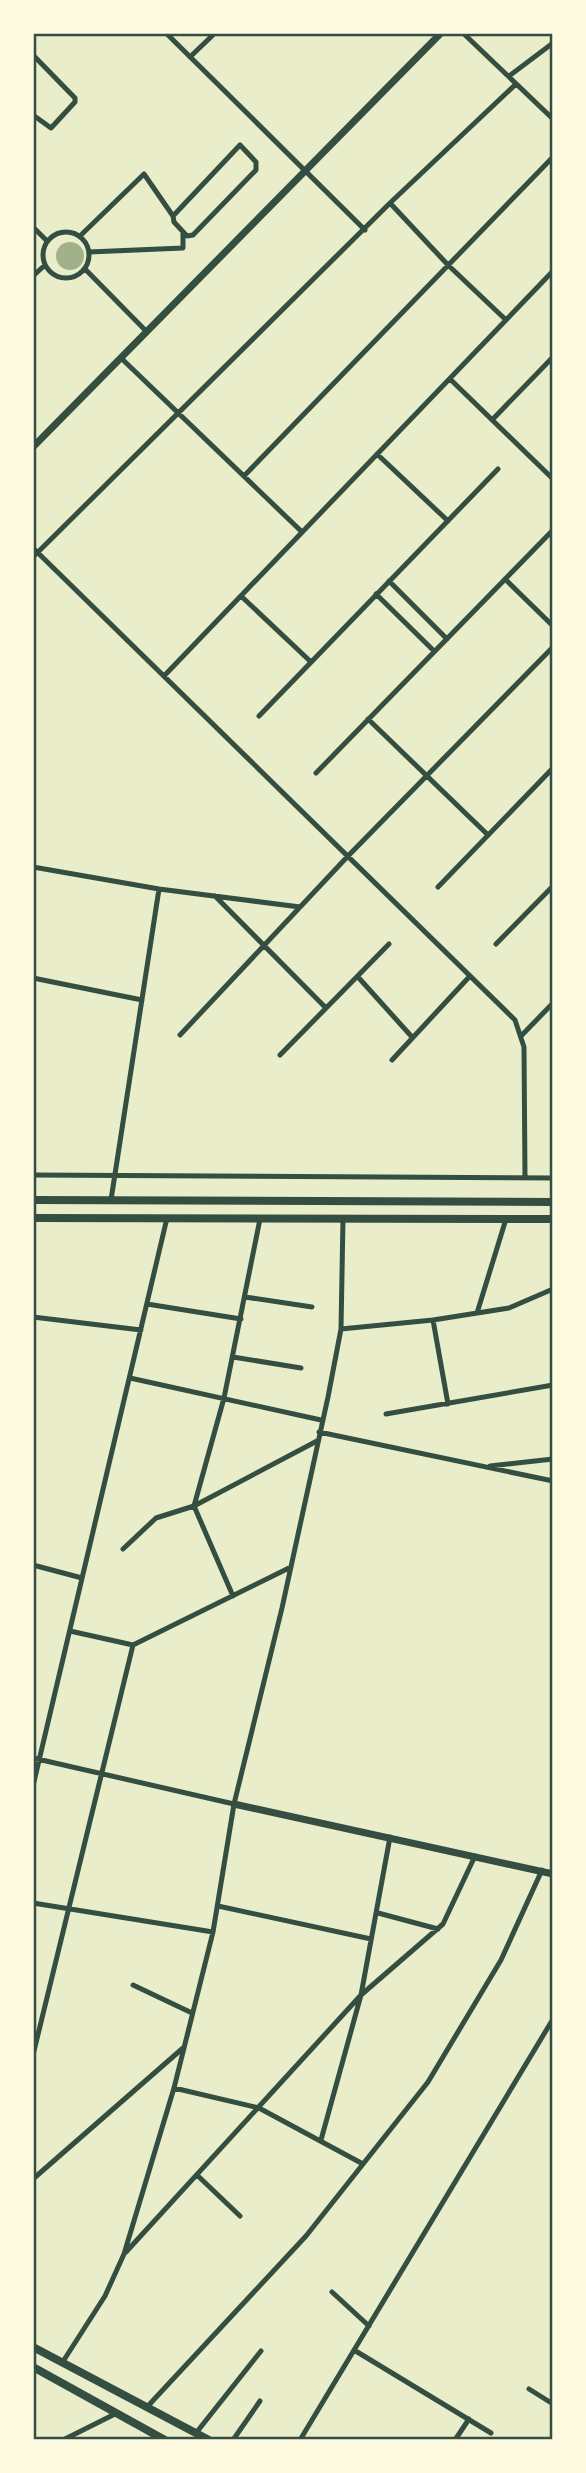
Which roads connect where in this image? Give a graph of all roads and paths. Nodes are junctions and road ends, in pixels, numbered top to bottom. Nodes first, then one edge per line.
1 (166, 33) edge
2 (215, 33) edge
3 (440, 33) edge
4 (463, 33) edge
5 (553, 43) edge
6 (33, 55) edge
7 (190, 57) junction
8 (509, 76) junction
9 (516, 84) junction
10 (33, 115) edge
11 (553, 119) edge
12 (553, 158) edge
13 (305, 170) junction
14 (390, 203) junction
15 (173, 216) junction
16 (33, 227) edge
17 (365, 230) junction
18 (183, 233) junction
19 (80, 236) junction
20 (47, 241) junction
21 (89, 252) junction
22 (44, 265) junction
23 (448, 265) junction
24 (85, 269) junction
25 (553, 271) edge
26 (33, 276) edge
27 (506, 320) junction
28 (147, 332) junction
29 (553, 357) edge
30 (121, 358) junction
31 (450, 379) junction
32 (178, 412) junction
33 (492, 420) junction
34 (33, 447) edge
35 (377, 454) junction
36 (498, 469) dead end
37 (244, 476) junction
38 (553, 479) edge
39 (448, 521) junction
40 (553, 530) edge
41 (302, 532) junction
42 (35, 552) edge
43 (505, 579) junction
44 (390, 581) junction
45 (376, 594) junction
46 (241, 596) junction
47 (553, 626) edge
48 (447, 639) junction
49 (553, 647) edge
50 (435, 651) junction
51 (311, 662) junction
52 (164, 676) junction
53 (259, 716) dead end
54 (368, 719) junction
55 (553, 768) edge
56 (316, 773) dead end
57 (426, 776) junction
58 (488, 835) junction
59 (348, 856) junction
60 (33, 867) edge
61 (553, 886) edge
62 (438, 887) dead end
63 (159, 889) junction
64 (545, 893) junction
65 (215, 896) junction
66 (553, 900) edge
67 (300, 906) junction
68 (389, 944) dead end
69 (496, 944) dead end
70 (264, 945) junction
71 (358, 976) junction
72 (470, 976) junction
73 (33, 978) edge
74 (142, 1000) junction
75 (553, 1003) edge
76 (326, 1007) junction
77 (180, 1035) dead end
78 (522, 1035) junction
79 (412, 1037) junction
80 (280, 1055) dead end
81 (392, 1060) dead end
82 (33, 1175) edge
83 (115, 1176) junction
84 (525, 1178) junction
85 (553, 1178) edge
86 (33, 1200) edge
87 (111, 1200) junction
88 (553, 1202) edge
89 (33, 1218) edge
90 (167, 1218) junction
91 (260, 1219) junction
92 (343, 1219) junction
93 (506, 1219) junction
94 (553, 1219) edge
95 (553, 1289) edge
96 (245, 1297) junction
97 (147, 1304) junction
98 (312, 1307) dead end
99 (477, 1313) junction
100 (33, 1317) edge
101 (241, 1319) junction
102 (433, 1320) junction
103 (341, 1329) junction
104 (141, 1330) junction
105 (233, 1357) junction
106 (300, 1368) dead end
107 (130, 1378) junction
108 (553, 1385) edge
109 (224, 1398) junction
110 (447, 1404) junction
111 (386, 1414) dead end
112 (321, 1420) junction
113 (319, 1432) junction
114 (317, 1441) junction
115 (553, 1459) edge
116 (484, 1467) junction
117 (553, 1481) edge
118 (194, 1506) junction
119 (123, 1549) dead end
120 (33, 1565) edge
121 (291, 1567) junction
122 (82, 1578) junction
123 (233, 1596) junction
124 (70, 1630) junction
125 (133, 1646) junction
126 (36, 1758) edge
127 (101, 1774) junction
128 (33, 1786) edge
129 (234, 1804) junction
130 (390, 1837) junction
131 (475, 1856) junction
132 (542, 1870) junction
133 (553, 1874) edge
134 (33, 1903) edge
135 (218, 1906) junction
136 (69, 1908) junction
137 (378, 1913) junction
138 (438, 1928) junction
139 (213, 1932) junction
140 (371, 1939) junction
141 (133, 1985) dead end
142 (361, 1995) junction
143 (192, 2013) junction
144 (553, 2020) edge
145 (183, 2048) junction
146 (33, 2055) edge
147 (174, 2088) junction
148 (259, 2108) junction
149 (321, 2140) junction
150 (363, 2164) junction
151 (197, 2175) junction
152 (33, 2179) edge
153 (240, 2216) dead end
154 (124, 2254) junction
155 (332, 2292) dead end
156 (369, 2326) junction
157 (33, 2347) edge
158 (354, 2350) junction
159 (261, 2351) dead end
160 (62, 2363) junction
161 (33, 2367) edge
162 (529, 2389) dead end
163 (260, 2401) dead end
164 (553, 2404) edge
165 (147, 2407) junction
166 (117, 2413) junction
167 (469, 2419) junction
168 (196, 2432) junction
169 (491, 2432) dead end
170 (63, 2440) edge
171 (165, 2440) edge
172 (209, 2440) edge
173 (233, 2440) edge
174 (300, 2440) edge
175 (455, 2440) edge

1 - 7 street
2 - 7 street
3 - 13 street
4 - 8 street
5 - 8 street
6 - 10 street
7 - 13 street
8 - 9 street
9 - 11 street
9 - 14 street
12 - 23 street
13 - 17 street
13 - 28 street
14 - 17 street
14 - 23 street
15 - 18 street
15 - 18 street
15 - 19 street
16 - 20 street
17 - 32 street
18 - 21 street
19 - 20 street
19 - 21 street
20 - 22 street
21 - 24 street
22 - 24 street
22 - 26 street
23 - 27 street
23 - 37 street
24 - 28 street
25 - 27 street
27 - 31 street
28 - 30 street
29 - 33 street
30 - 32 street
30 - 34 street
31 - 33 street
31 - 35 street
32 - 37 street
32 - 42 street
33 - 38 street
35 - 39 street
35 - 41 street
36 - 39 street
37 - 41 street
39 - 44 street
40 - 43 street
41 - 46 street
42 - 52 street
43 - 47 street
43 - 48 street
44 - 45 street
44 - 48 street
45 - 50 street
45 - 51 street
46 - 51 street
46 - 52 street
48 - 50 street
49 - 57 street
50 - 54 street
51 - 53 street
52 - 59 street
54 - 56 street
54 - 57 street
55 - 58 street
57 - 58 street
57 - 59 street
58 - 62 street
59 - 67 street
59 - 72 street
60 - 63 street
61 - 64 street
63 - 65 street
63 - 74 street
64 - 66 street
64 - 69 street
65 - 67 street
65 - 70 street
67 - 70 street
68 - 71 street
70 - 76 street
70 - 77 street
71 - 76 street
71 - 79 street
72 - 78 street
72 - 79 street
73 - 74 street
74 - 83 street
75 - 78 street
76 - 80 street
78 - 84 street
79 - 81 street
82 - 83 street
83 - 84 street
83 - 87 street
84 - 85 street
86 - 87 main road
87 - 88 main road
89 - 90 main road
90 - 91 main road
90 - 97 street
91 - 92 main road
91 - 96 street
92 - 93 main road
92 - 103 street
93 - 94 main road
93 - 99 street
95 - 99 street
96 - 98 street
96 - 101 street
97 - 101 street
97 - 104 street
99 - 102 street
100 - 104 street
101 - 105 street
102 - 103 street
102 - 110 street
103 - 112 street
104 - 107 street
105 - 106 street
105 - 109 street
107 - 109 street
107 - 122 street
108 - 110 street
109 - 112 street
109 - 118 street
110 - 111 street
112 - 113 street
113 - 114 street
113 - 116 street
114 - 118 street
114 - 121 street
115 - 116 street
116 - 117 street
118 - 119 street
118 - 123 street
120 - 122 street
121 - 123 street
121 - 129 street
122 - 124 street
123 - 125 street
124 - 125 street
124 - 126 street
125 - 127 street
126 - 127 street
126 - 128 street
127 - 129 street
127 - 136 street
129 - 130 street
129 - 135 street
130 - 131 street
130 - 137 street
131 - 132 street
131 - 138 street
132 - 133 street
132 - 150 street
134 - 136 street
135 - 139 street
135 - 140 street
136 - 139 street
136 - 146 street
137 - 138 street
137 - 140 street
138 - 142 street
139 - 143 street
140 - 142 street
141 - 143 street
142 - 148 street
142 - 149 street
143 - 145 street
144 - 156 street
145 - 147 street
145 - 152 street
147 - 148 street
147 - 154 street
148 - 149 street
148 - 151 street
149 - 150 street
150 - 165 street
151 - 153 street
151 - 154 street
154 - 160 street
155 - 156 street
156 - 158 street
157 - 160 main road
158 - 167 street
158 - 174 street
159 - 168 street
160 - 165 main road
161 - 166 main road
162 - 164 street
163 - 173 street
165 - 168 main road
166 - 170 street
166 - 171 main road
167 - 169 street
167 - 175 street
168 - 172 main road

